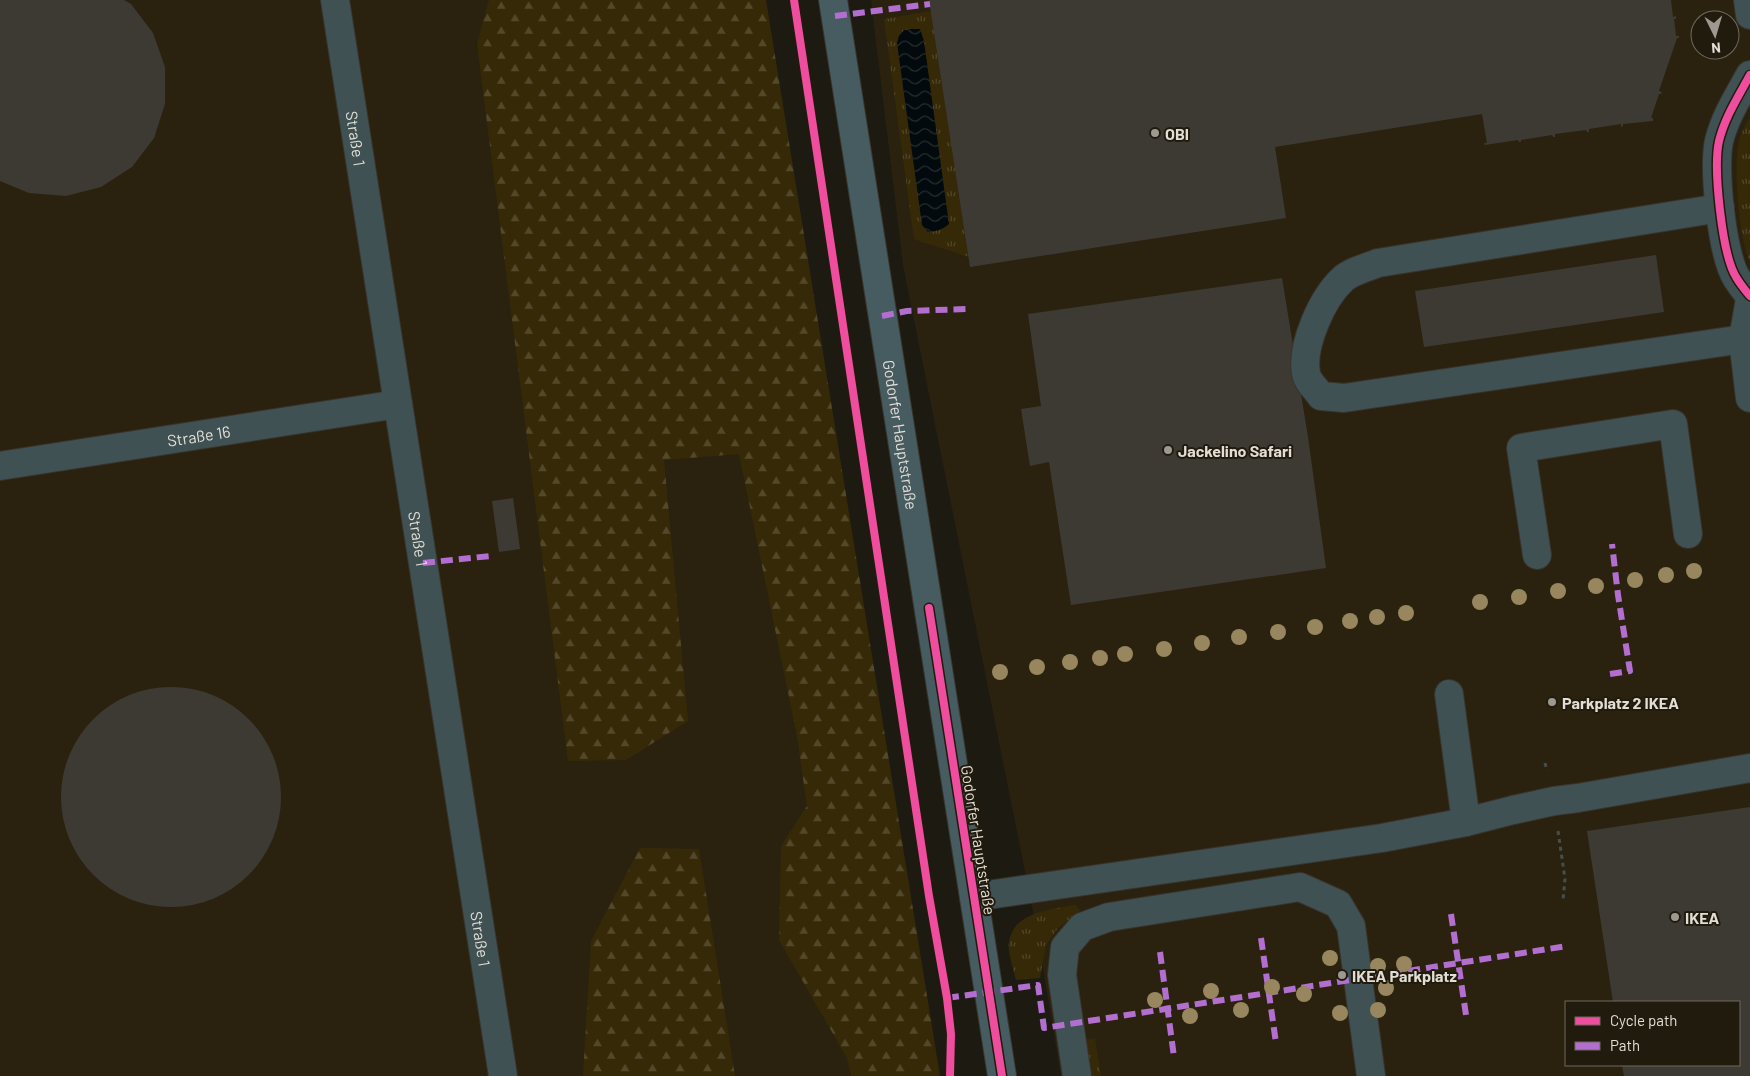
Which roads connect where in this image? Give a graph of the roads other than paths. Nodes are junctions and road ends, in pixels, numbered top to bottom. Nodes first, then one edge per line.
1 (335, 0) edge
2 (833, 0) edge
3 (1748, 0) edge
4 (1750, 15) edge
5 (1750, 75) edge
6 (1720, 208) junction
7 (1750, 297) edge
8 (1743, 339) junction
9 (1750, 398) edge
10 (398, 404) junction
11 (0, 466) edge
12 (1688, 534) dead end
13 (1537, 556) dead end
14 (1449, 694) dead end
15 (1750, 768) edge
16 (1466, 822) junction
17 (974, 898) junction
18 (503, 1076) edge
19 (1002, 1076) edge
20 (1077, 1076) edge
21 (1371, 1076) edge

1 - 10 street, Straße 1
2 - 17 main road, Godorfer Hauptstraße
3 - 4 street
5 - 6 street
6 - 7 street
6 - 8 street
7 - 8 street
8 - 9 street
10 - 11 street, Straße 16
10 - 18 street, Straße 1
12 - 13 street
14 - 16 street
15 - 16 street
16 - 17 street
17 - 19 main road, Godorfer Hauptstraße
20 - 21 street

